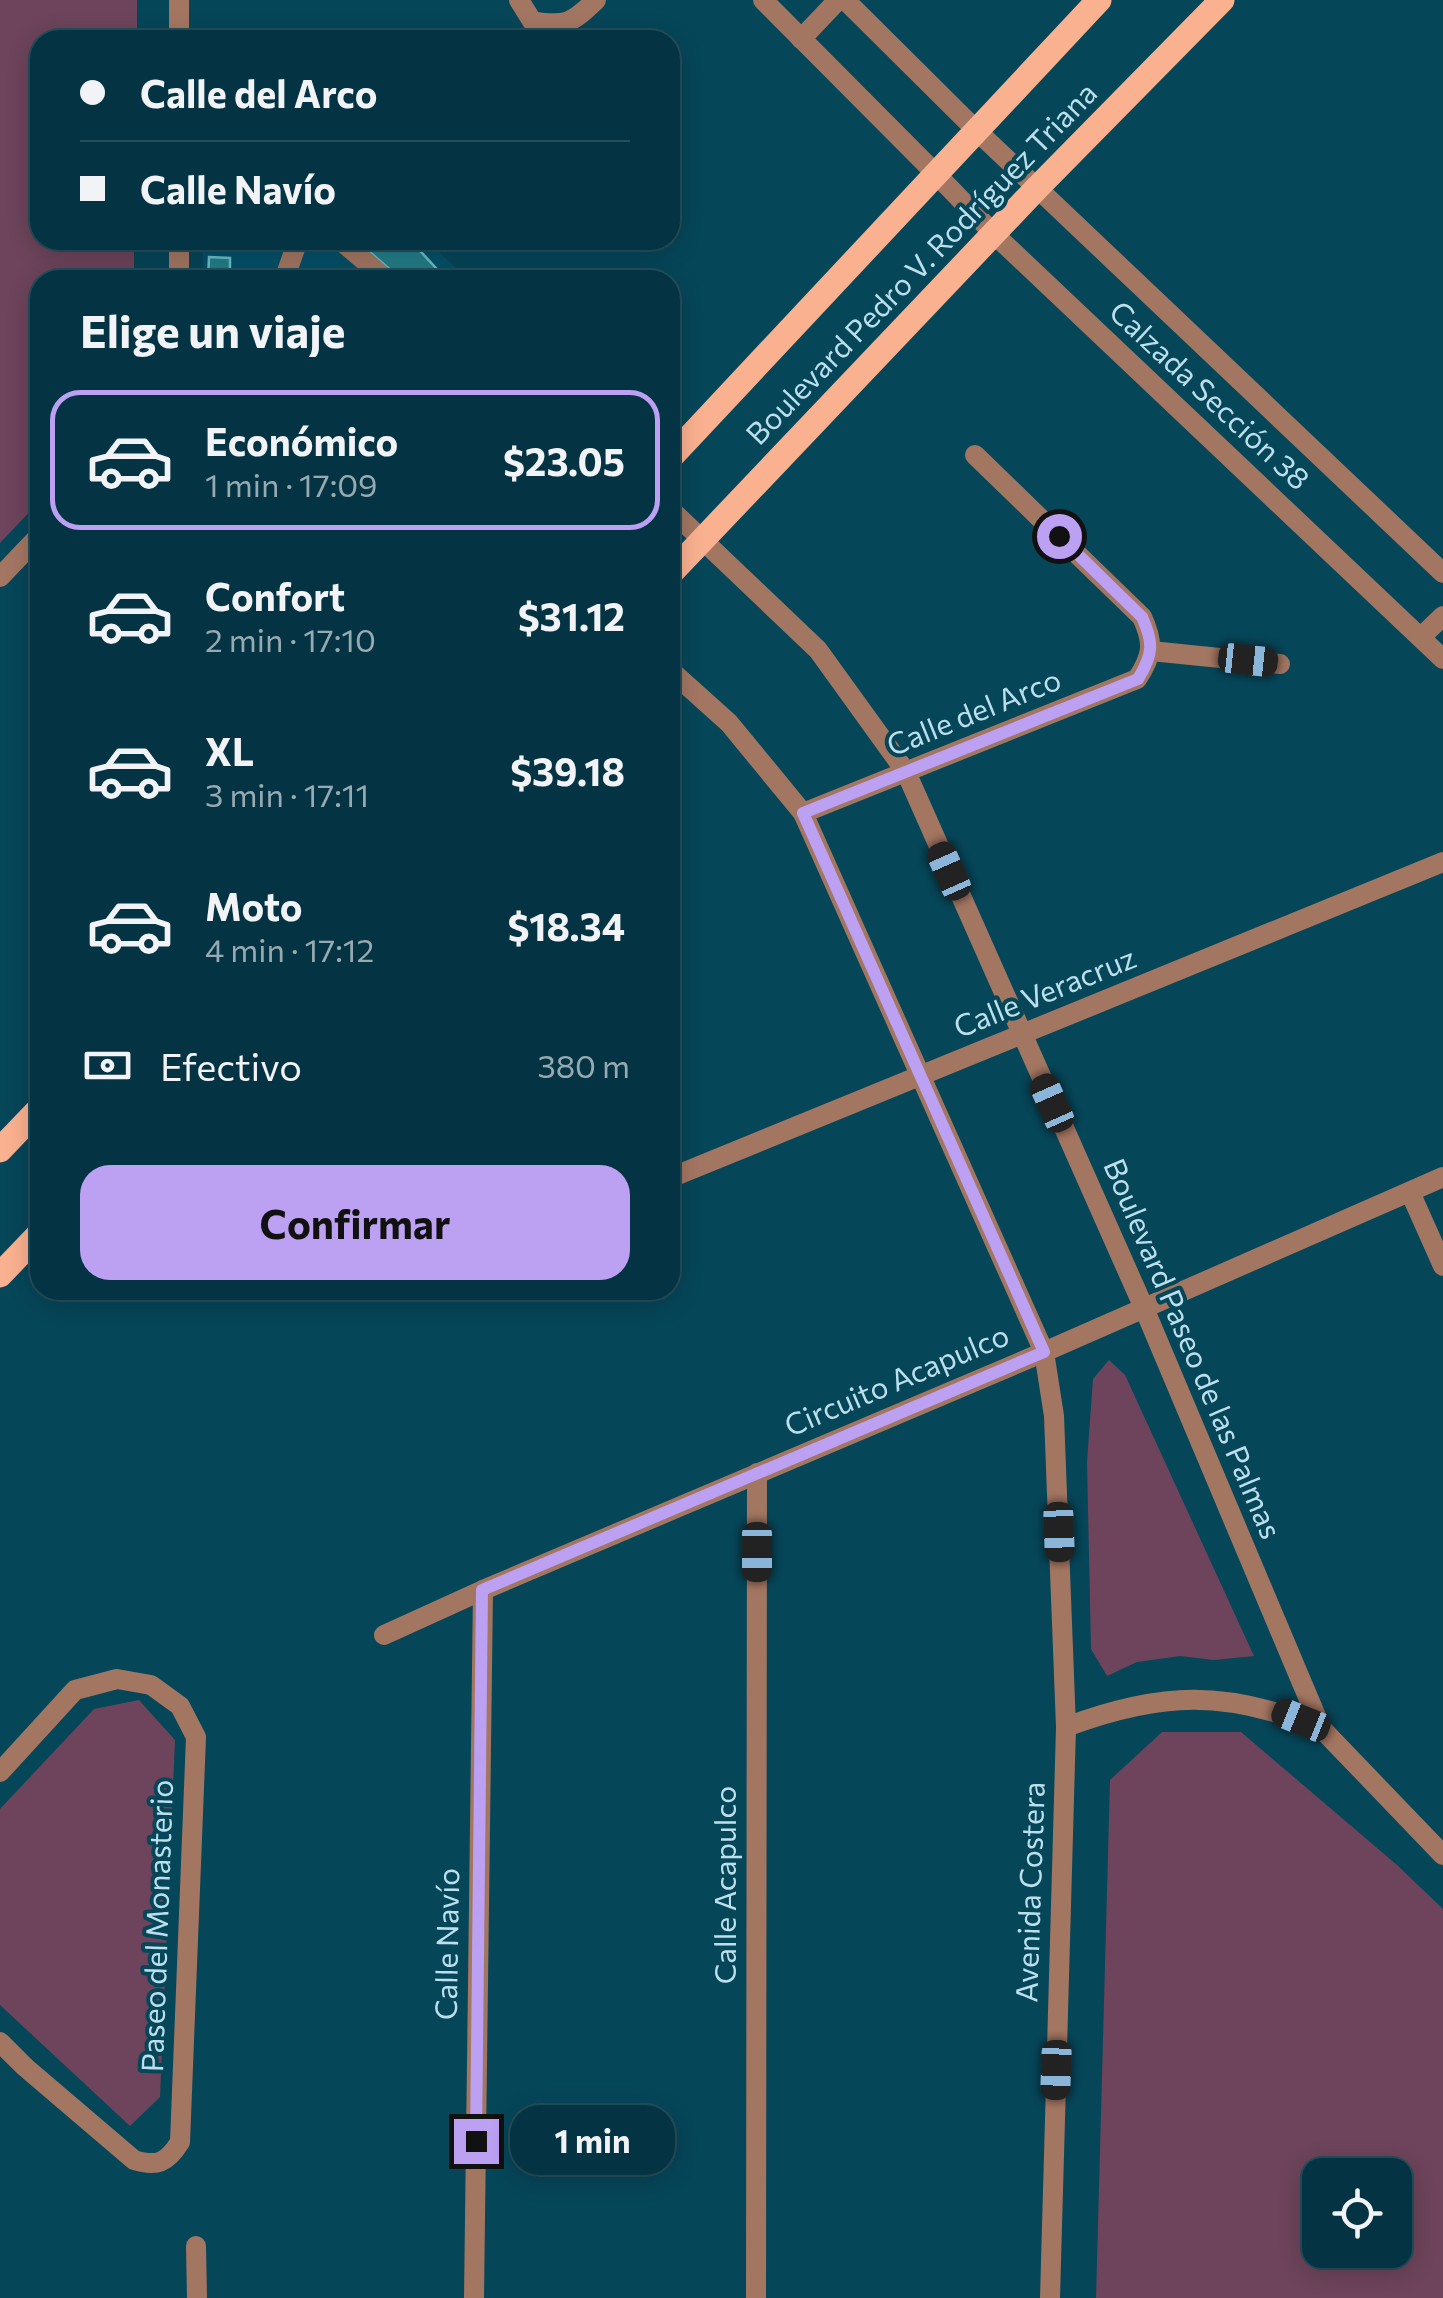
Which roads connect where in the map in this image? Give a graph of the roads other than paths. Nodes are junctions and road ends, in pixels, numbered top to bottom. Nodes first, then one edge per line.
1 (179, 0) edge
2 (519, 0) edge
3 (596, 0) edge
4 (763, 0) edge
5 (842, 0) edge
6 (1099, 0) edge
7 (1222, 0) edge
8 (179, 30) edge
9 (801, 39) junction
10 (977, 131) junction
11 (937, 175) junction
12 (1037, 188) junction
13 (994, 234) junction
14 (352, 250) edge
15 (375, 270) edge
16 (680, 447) edge
17 (975, 455) dead end
18 (680, 517) edge
19 (702, 538) junction
20 (30, 545) edge
21 (680, 563) edge
22 (1443, 573) edge
23 (0, 576) edge
24 (1443, 616) edge
25 (1420, 637) junction
26 (1151, 651) junction
27 (1443, 659) edge
28 (1280, 664) dead end
29 (680, 679) edge
30 (906, 772) junction
31 (803, 813) junction
32 (1443, 862) edge
33 (1021, 1035) junction
34 (921, 1076) junction
35 (30, 1118) edge
36 (0, 1150) edge
37 (680, 1174) edge
38 (1443, 1176) edge
39 (1410, 1192) junction
40 (30, 1244) edge
41 (1443, 1266) edge
42 (0, 1275) edge
43 (1144, 1308) junction
44 (1044, 1352) junction
45 (757, 1473) junction
46 (482, 1590) junction
47 (384, 1635) dead end
48 (1066, 1727) junction
49 (1322, 1728) junction
50 (0, 1772) edge
51 (1443, 1855) edge
52 (0, 2042) edge
53 (196, 2246) dead end
54 (197, 2298) edge
55 (474, 2298) edge
56 (756, 2298) edge
57 (1050, 2298) edge

1 - 8 street
2 - 3 street
4 - 9 street, Calzada Sección 38
5 - 9 street
5 - 10 street, Calzada Sección 38
6 - 10 main road, Boulevard Pedro V. Rodríguez Triana
7 - 12 main road, Boulevard Pedro V. Rodríguez Triana
9 - 11 street, Calzada Sección 38
10 - 11 main road, Boulevard Pedro V. Rodríguez Triana
10 - 12 street, Calzada Sección 38
11 - 13 street, Calzada Sección 38
11 - 16 main road, Boulevard Pedro V. Rodríguez Triana
12 - 13 main road, Boulevard Pedro V. Rodríguez Triana
12 - 22 street, Calzada Sección 38
13 - 19 main road, Boulevard Pedro V. Rodríguez Triana
13 - 25 street, Calzada Sección 38
14 - 15 street
17 - 26 street
18 - 19 street, Boulevard Paseo de las Palmas
19 - 21 main road, Boulevard Pedro V. Rodríguez Triana
19 - 30 street, Boulevard Paseo de las Palmas
20 - 23 street
24 - 25 street
25 - 27 street, Calzada Sección 38
26 - 28 street
26 - 30 street, Calle del Arco
29 - 31 street
30 - 31 street, Calle del Arco
30 - 33 street, Boulevard Paseo de las Palmas
31 - 34 street
32 - 33 street, Calle Veracruz
33 - 34 street, Calle Veracruz
33 - 43 street, Boulevard Paseo de las Palmas
34 - 37 street, Calle Veracruz
34 - 44 street
35 - 36 main road
38 - 39 street, Circuito Acapulco
39 - 41 street
39 - 43 street, Circuito Acapulco
40 - 42 main road
43 - 44 street, Circuito Acapulco
43 - 49 street, Boulevard Paseo de las Palmas
44 - 45 street, Circuito Acapulco
44 - 48 street
45 - 46 street, Circuito Acapulco
45 - 56 street, Calle Acapulco
46 - 47 street, Circuito Acapulco
46 - 55 street, Calle Navío
48 - 49 street
48 - 57 street, Avenida Costera
49 - 51 street
50 - 52 street, Paseo del Monasterio
53 - 54 street

